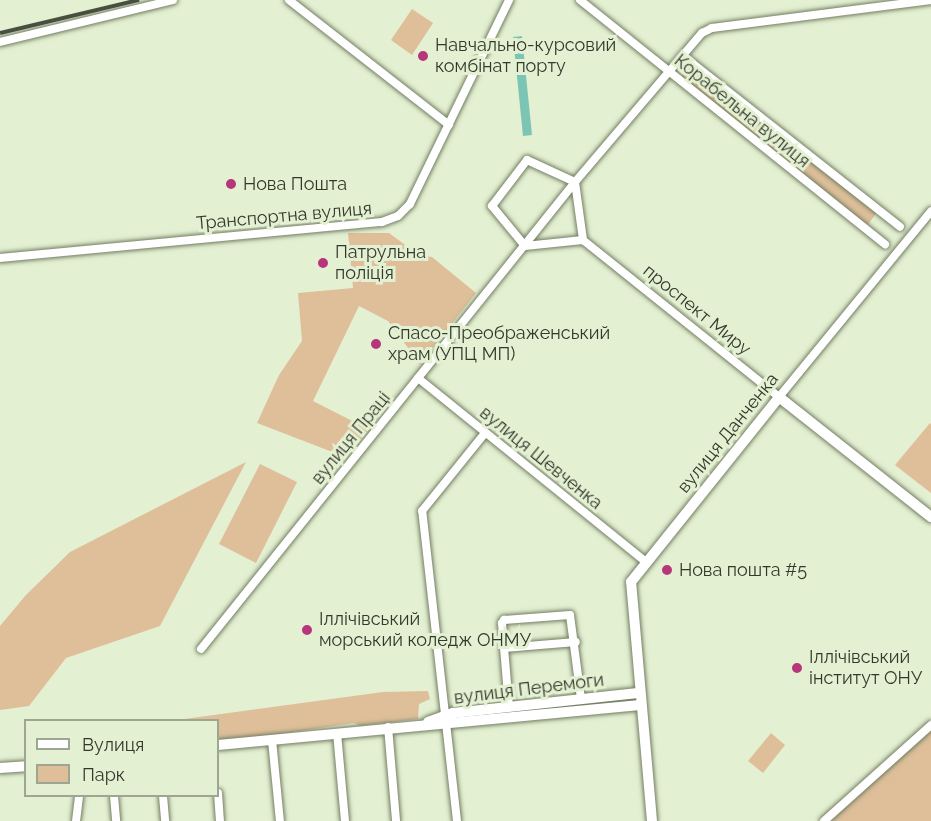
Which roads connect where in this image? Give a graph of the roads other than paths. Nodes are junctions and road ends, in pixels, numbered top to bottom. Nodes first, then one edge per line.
1 (173, 0) edge
2 (289, 0) edge
3 (509, 0) edge
4 (580, 0) edge
5 (931, 0) edge
6 (0, 42) edge
7 (682, 56) junction
8 (669, 72) junction
9 (449, 125) junction
10 (575, 182) junction
11 (931, 211) edge
12 (900, 226) dead end
13 (583, 240) junction
14 (885, 244) dead end
15 (525, 246) junction
16 (0, 258) edge
17 (418, 378) junction
18 (779, 397) junction
19 (485, 433) junction
20 (931, 517) edge
21 (645, 561) junction
22 (576, 642) junction
23 (504, 648) junction
24 (201, 649) dead end
25 (638, 693) junction
26 (581, 699) junction
27 (640, 705) junction
28 (509, 707) junction
29 (445, 720) junction
30 (931, 725) edge
31 (388, 727) junction
32 (337, 733) junction
33 (272, 740) junction
34 (219, 746) edge
35 (24, 766) edge
36 (0, 768) edge
37 (79, 797) edge
38 (114, 797) edge
39 (163, 797) edge
40 (218, 797) edge
41 (76, 821) edge
42 (116, 821) edge
43 (165, 821) edge
44 (220, 821) edge
45 (280, 821) edge
46 (345, 821) edge
47 (396, 821) edge
48 (457, 821) edge
49 (652, 821) edge
50 (824, 821) edge

1 - 6 street
2 - 9 street
3 - 9 street, Транспортна вулиця
4 - 8 street, Корабельна вулиця
5 - 7 street
7 - 8 street
7 - 12 street, Корабельна вулиця
8 - 10 street
8 - 14 street, Корабельна вулиця
9 - 16 street, Транспортна вулиця
10 - 13 street
10 - 15 street, вулиця Праці
10 - 15 street
11 - 18 street, вулиця Данченка
13 - 15 street
13 - 18 street, проспект Миру
15 - 17 street, вулиця Праці
17 - 19 street, вулиця Шевченка
17 - 24 street, вулиця Праці
18 - 20 main road, проспект Миру
18 - 21 main road, вулиця Данченка
19 - 21 street, вулиця Шевченка
19 - 29 street
21 - 25 main road, вулиця Данченка
22 - 23 street
22 - 23 street
22 - 26 street
23 - 28 street
25 - 26 main road, вулиця Перемоги
25 - 27 main road, вулиця Данченка
26 - 28 main road, вулиця Перемоги
27 - 29 main road, вулиця Перемоги
27 - 49 main road, вулиця Данченка
28 - 29 main road, вулиця Перемоги
29 - 31 main road, вулиця Перемоги
29 - 48 street
30 - 50 street
31 - 32 main road, вулиця Перемоги
31 - 47 street
32 - 33 main road, вулиця Перемоги
32 - 46 street
33 - 34 main road, вулиця Перемоги
33 - 45 street
35 - 36 main road
37 - 41 street
38 - 42 street
39 - 43 street
40 - 44 street

